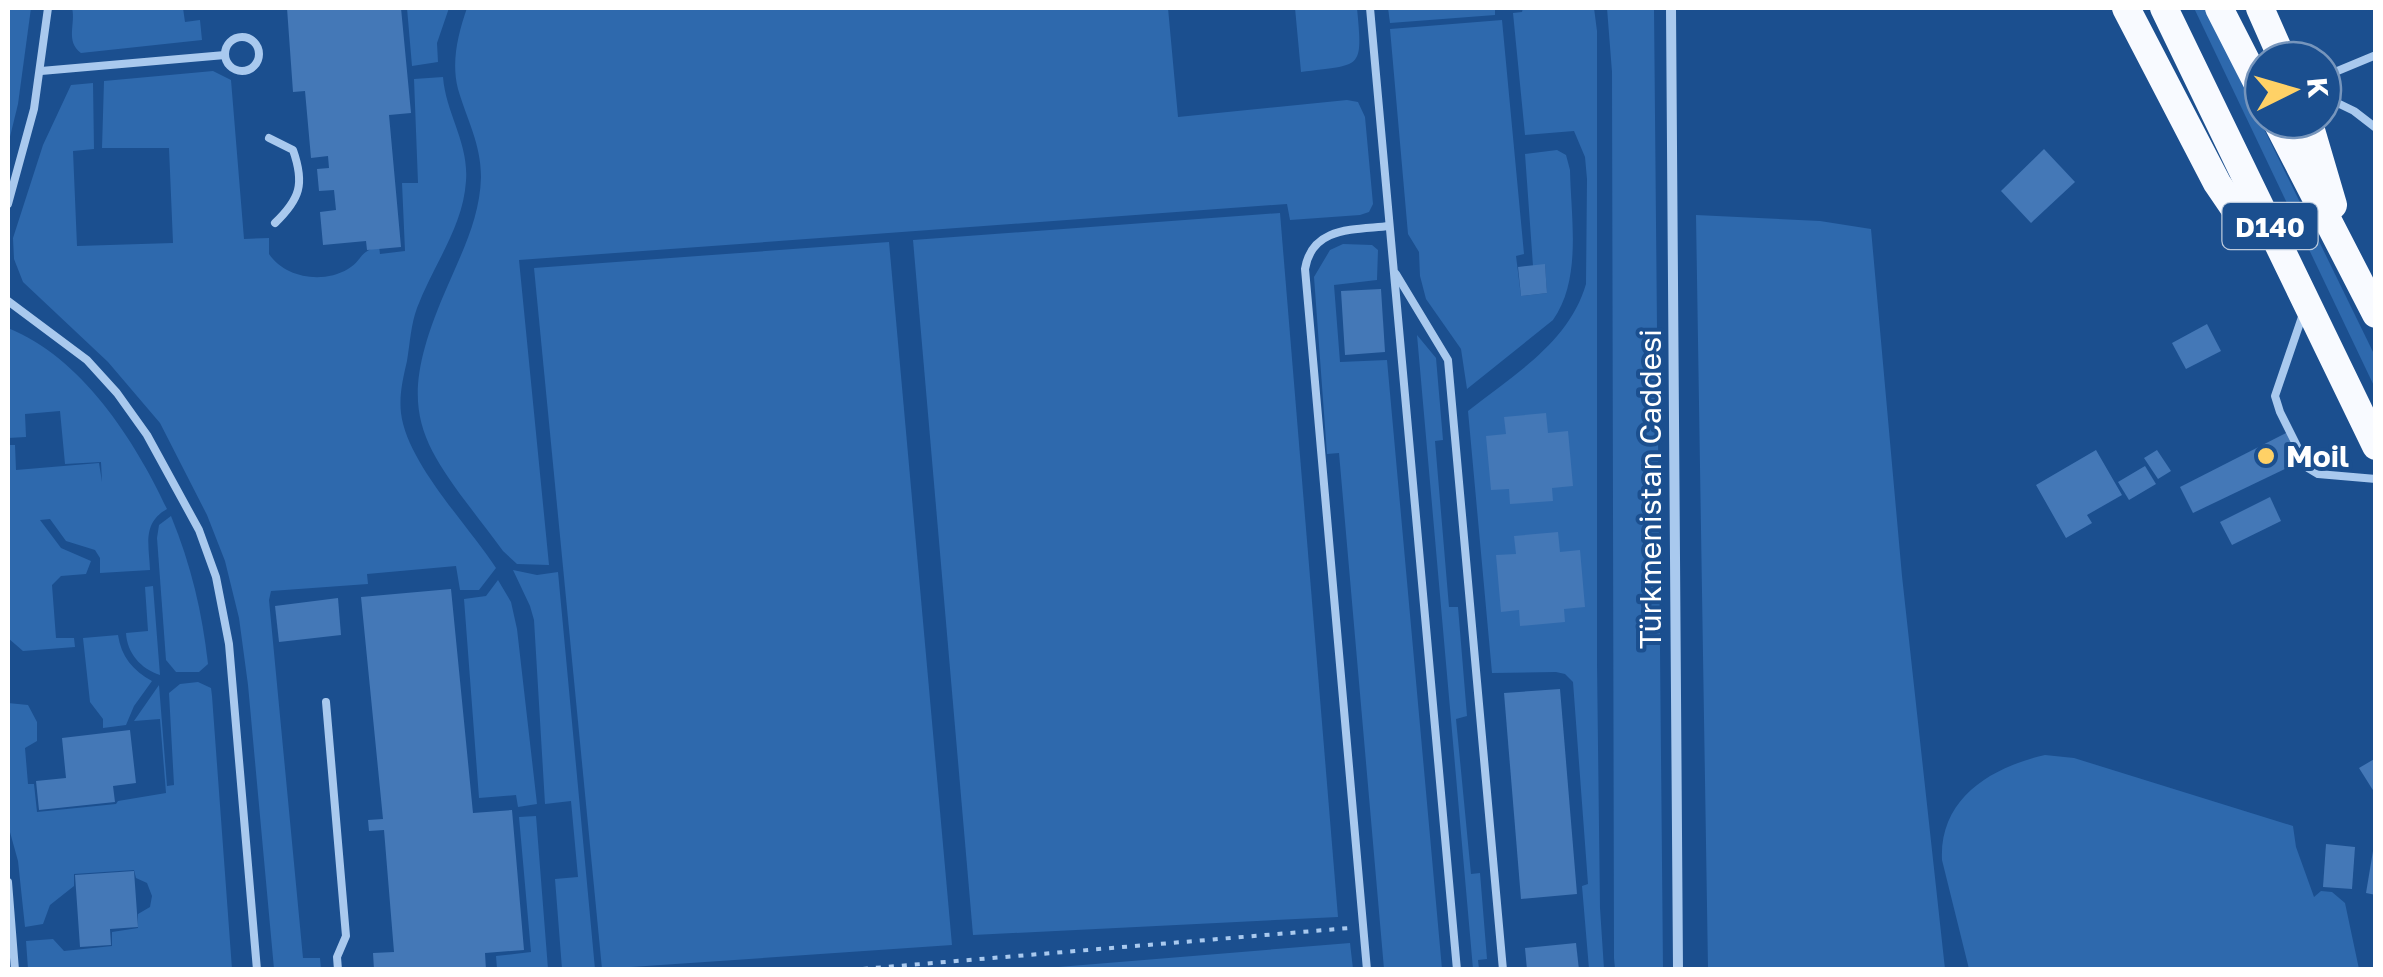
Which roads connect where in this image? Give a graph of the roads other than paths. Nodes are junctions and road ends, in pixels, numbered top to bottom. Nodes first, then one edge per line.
1 (48, 8) edge
2 (1370, 8) edge
3 (1671, 8) edge
4 (2126, 8) edge
5 (2164, 8) edge
6 (2219, 8) edge
7 (2260, 8) edge
8 (2274, 40) edge
9 (225, 55) junction
10 (2243, 55) edge
11 (2376, 55) edge
12 (2343, 69) edge
13 (42, 71) junction
14 (2343, 106) edge
15 (2376, 128) edge
16 (269, 138) dead end
17 (2286, 140) edge
18 (2314, 140) edge
19 (8, 204) edge
20 (275, 223) dead end
21 (1389, 226) junction
22 (2276, 240) junction
23 (1393, 270) junction
24 (2354, 273) junction
25 (8, 302) edge
26 (2307, 304) junction
27 (2376, 314) edge
28 (2376, 446) edge
29 (2376, 479) edge
30 (326, 702) dead end
31 (8, 882) edge
32 (15, 970) edge
33 (257, 970) edge
34 (338, 970) edge
35 (1367, 970) edge
36 (1457, 970) edge
37 (1503, 970) edge
38 (1678, 970) edge

1 - 13 lane
2 - 21 lane
3 - 38 street, Türkmenistan Caddesi
4 - 22 highway
5 - 22 highway, D140
6 - 10 highway
7 - 8 highway
9 - 9 lane
9 - 13 lane
11 - 12 lane
13 - 19 lane
14 - 15 lane
16 - 20 lane
17 - 24 highway, D140
18 - 24 highway
21 - 23 lane
21 - 35 lane
22 - 26 highway, D140
23 - 36 lane
23 - 37 lane
24 - 27 highway, D140
25 - 33 lane
26 - 28 highway, D140
26 - 29 lane
30 - 34 lane
31 - 32 lane

